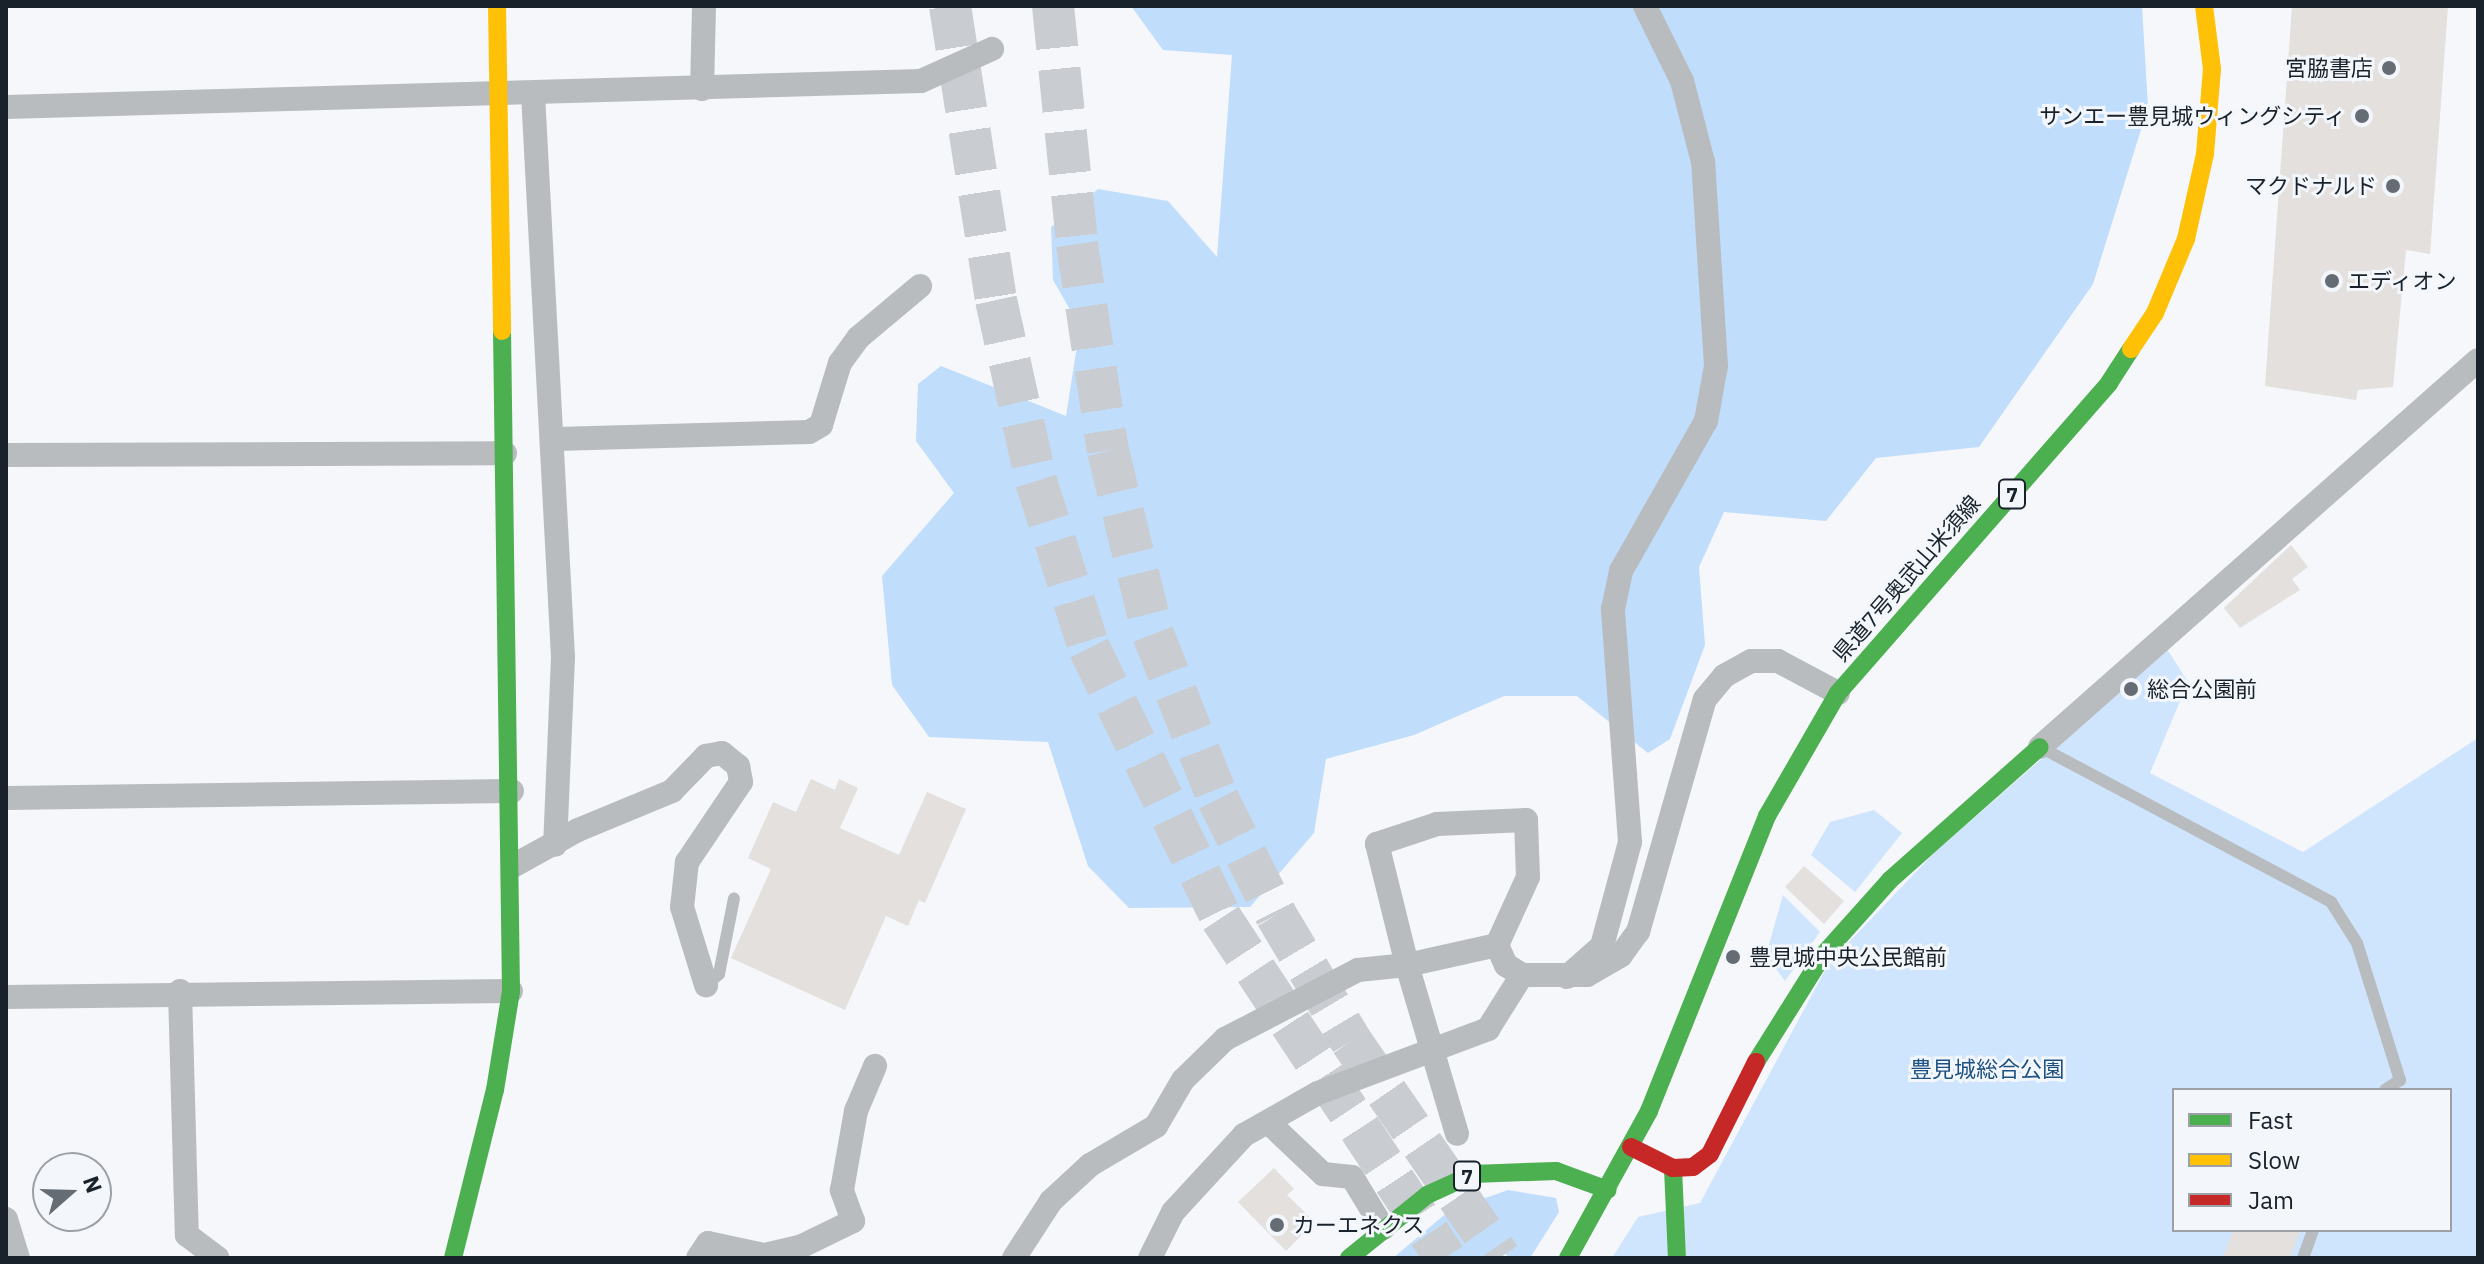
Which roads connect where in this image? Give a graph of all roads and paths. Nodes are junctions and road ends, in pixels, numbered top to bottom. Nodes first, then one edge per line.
1 (497, 6) edge
2 (704, 6) edge
3 (1645, 6) edge
4 (2204, 6) edge
5 (992, 49) dead end
6 (702, 89) junction
7 (533, 94) junction
8 (499, 95) junction
9 (6, 107) edge
10 (920, 286) dead end
11 (2478, 360) edge
12 (556, 439) junction
13 (505, 453) junction
14 (6, 455) edge
15 (1838, 693) junction
16 (2040, 747) junction
17 (512, 791) junction
18 (6, 798) edge
19 (555, 845) junction
20 (513, 866) junction
21 (734, 898) dead end
22 (1497, 945) junction
23 (1407, 965) junction
24 (1522, 975) junction
25 (1567, 977) junction
26 (706, 985) joint
27 (180, 991) junction
28 (511, 991) junction
29 (6, 997) edge
30 (1427, 1047) junction
31 (875, 1066) dead end
32 (2388, 1088) edge
33 (1268, 1122) junction
34 (1457, 1134) dead end
35 (1631, 1147) junction
36 (1673, 1168) junction
37 (1608, 1190) junction
38 (6, 1219) edge
39 (1383, 1228) junction
40 (2312, 1232) edge
41 (1152, 1257) edge
42 (18, 1258) edge
43 (217, 1258) edge
44 (453, 1258) edge
45 (698, 1258) edge
46 (1014, 1258) edge
47 (1349, 1258) edge
48 (1568, 1258) edge
49 (1677, 1258) edge
50 (2303, 1258) edge

1 - 8 street
2 - 6 street
3 - 25 street
4 - 15 street, 県道7号奥武山米須線 / 7
5 - 6 street
6 - 7 street
7 - 8 street
7 - 12 street
8 - 9 street
8 - 13 street
10 - 12 street
11 - 16 street
12 - 19 street
13 - 14 street
13 - 17 street
15 - 25 street
15 - 35 street, 県道7号奥武山米須線 / 7
16 - 32 lane
16 - 36 street
17 - 18 street
17 - 20 street
19 - 20 street
19 - 26 street
20 - 28 street
21 - 26 lane
22 - 23 street
22 - 23 street
22 - 24 street
23 - 30 street
23 - 46 street
24 - 25 street
24 - 30 street
27 - 28 street
27 - 29 street
27 - 43 street
28 - 44 street
30 - 33 street
30 - 34 street
31 - 45 street
33 - 39 street
33 - 41 street
35 - 36 street
35 - 37 street, 県道7号奥武山米須線 / 7
36 - 49 street
37 - 39 street, 7
37 - 48 street, 県道7号奥武山米須線 / 7
38 - 42 street
39 - 47 street, 7
40 - 50 lane

